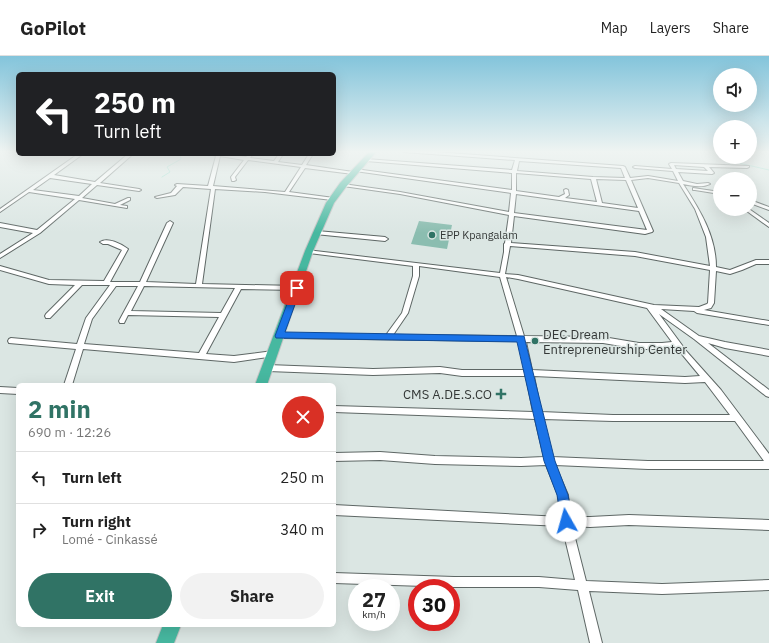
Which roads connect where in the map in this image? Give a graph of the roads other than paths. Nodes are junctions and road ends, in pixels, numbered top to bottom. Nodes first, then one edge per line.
1 (46, 178) edge
2 (65, 178) edge
3 (102, 178) edge
4 (213, 178) edge
5 (295, 178) edge
6 (348, 178) edge
7 (405, 178) edge
8 (514, 178) edge
9 (593, 178) edge
10 (607, 178) edge
11 (635, 178) edge
12 (655, 178) edge
13 (678, 178) edge
14 (629, 179) junction
15 (177, 182) dead end
16 (96, 183) junction
17 (680, 183) junction
18 (343, 184) junction
19 (708, 184) dead end
20 (184, 185) junction
21 (211, 187) junction
22 (685, 189) junction
23 (139, 190) dead end
24 (566, 190) dead end
25 (29, 191) junction
26 (514, 192) junction
27 (713, 192) edge
28 (286, 194) junction
29 (157, 197) dead end
30 (78, 198) junction
31 (561, 198) junction
32 (128, 199) dead end
33 (332, 199) junction
34 (600, 204) junction
35 (757, 204) edge
36 (116, 205) junction
37 (125, 208) dead end
38 (769, 209) edge
39 (642, 210) junction
40 (0, 211) edge
41 (510, 214) junction
42 (756, 216) edge
43 (170, 223) dead end
44 (0, 225) edge
45 (769, 225) edge
46 (38, 232) junction
47 (317, 234) junction
48 (385, 239) dead end
49 (103, 242) dead end
50 (507, 244) junction
51 (309, 252) junction
52 (0, 256) edge
53 (769, 262) edge
54 (416, 265) junction
55 (0, 268) edge
56 (712, 269) junction
57 (502, 275) junction
58 (80, 283) junction
59 (106, 283) junction
60 (114, 284) junction
61 (142, 285) junction
62 (199, 285) junction
63 (239, 286) junction
64 (297, 288) junction
65 (650, 306) junction
66 (681, 309) junction
67 (126, 313) junction
68 (223, 315) junction
69 (48, 316) dead end
70 (122, 321) dead end
71 (769, 323) edge
72 (280, 336) junction
73 (389, 336) junction
74 (696, 337) junction
75 (521, 339) junction
76 (11, 341) dead end
77 (677, 344) junction
78 (80, 346) junction
79 (769, 353) edge
80 (273, 354) junction
81 (201, 356) junction
82 (268, 368) junction
83 (530, 373) junction
84 (706, 379) junction
85 (69, 383) edge
86 (262, 383) edge
87 (0, 390) edge
88 (16, 391) edge
89 (769, 394) edge
90 (336, 409) edge
91 (538, 415) junction
92 (738, 418) junction
93 (336, 457) edge
94 (549, 461) junction
95 (769, 461) edge
96 (769, 465) edge
97 (336, 510) edge
98 (566, 521) junction
99 (769, 525) edge
100 (336, 578) edge
101 (582, 585) junction
102 (769, 585) edge
103 (171, 627) edge
104 (165, 643) edge
105 (596, 643) edge

1 - 25 street
2 - 16 street
3 - 16 street
4 - 21 street
5 - 28 street
6 - 18 highway
7 - 26 street
8 - 26 street
9 - 34 street
10 - 14 street
11 - 14 street
12 - 17 street
13 - 17 street
14 - 39 street
15 - 20 street
16 - 23 street
16 - 30 street
17 - 19 street
17 - 22 street
18 - 33 highway
18 - 41 street
20 - 21 street
20 - 29 street
21 - 28 street
21 - 62 street
22 - 27 street
22 - 56 street
24 - 31 street
25 - 30 street
25 - 40 street
26 - 31 street
26 - 41 street
28 - 33 street
30 - 36 street
30 - 46 street
31 - 34 street
32 - 36 street
33 - 47 highway
34 - 39 street
35 - 38 street
36 - 37 street
39 - 41 street
41 - 50 street
42 - 45 street
43 - 61 street
44 - 46 street
46 - 52 street
47 - 48 street
47 - 51 highway
49 - 59 street
50 - 56 street
50 - 57 street
51 - 54 street
51 - 64 highway
53 - 56 street
54 - 57 street
54 - 73 street
55 - 58 street
56 - 66 street
57 - 65 street
57 - 75 street
58 - 59 street
58 - 69 street
59 - 60 street
60 - 61 street
60 - 78 street
61 - 62 street
61 - 67 street
62 - 63 street
63 - 64 street
63 - 68 street
64 - 72 highway
65 - 66 street
65 - 74 street
65 - 77 street
66 - 71 street
67 - 68 street
67 - 70 street
68 - 81 street
72 - 73 street
72 - 80 highway
73 - 75 street
74 - 79 street
74 - 89 street
75 - 77 street
75 - 83 street
76 - 78 street
77 - 84 street
78 - 81 street
78 - 85 street
80 - 81 street
80 - 82 highway
82 - 83 street
82 - 86 highway
83 - 84 street
83 - 91 street
84 - 92 street
87 - 88 street
90 - 91 street
91 - 92 street
91 - 94 street
92 - 95 street
93 - 94 street
94 - 96 street
94 - 98 street
97 - 98 street
98 - 99 street
98 - 101 street
100 - 101 street
101 - 102 street
101 - 105 street
103 - 104 highway

